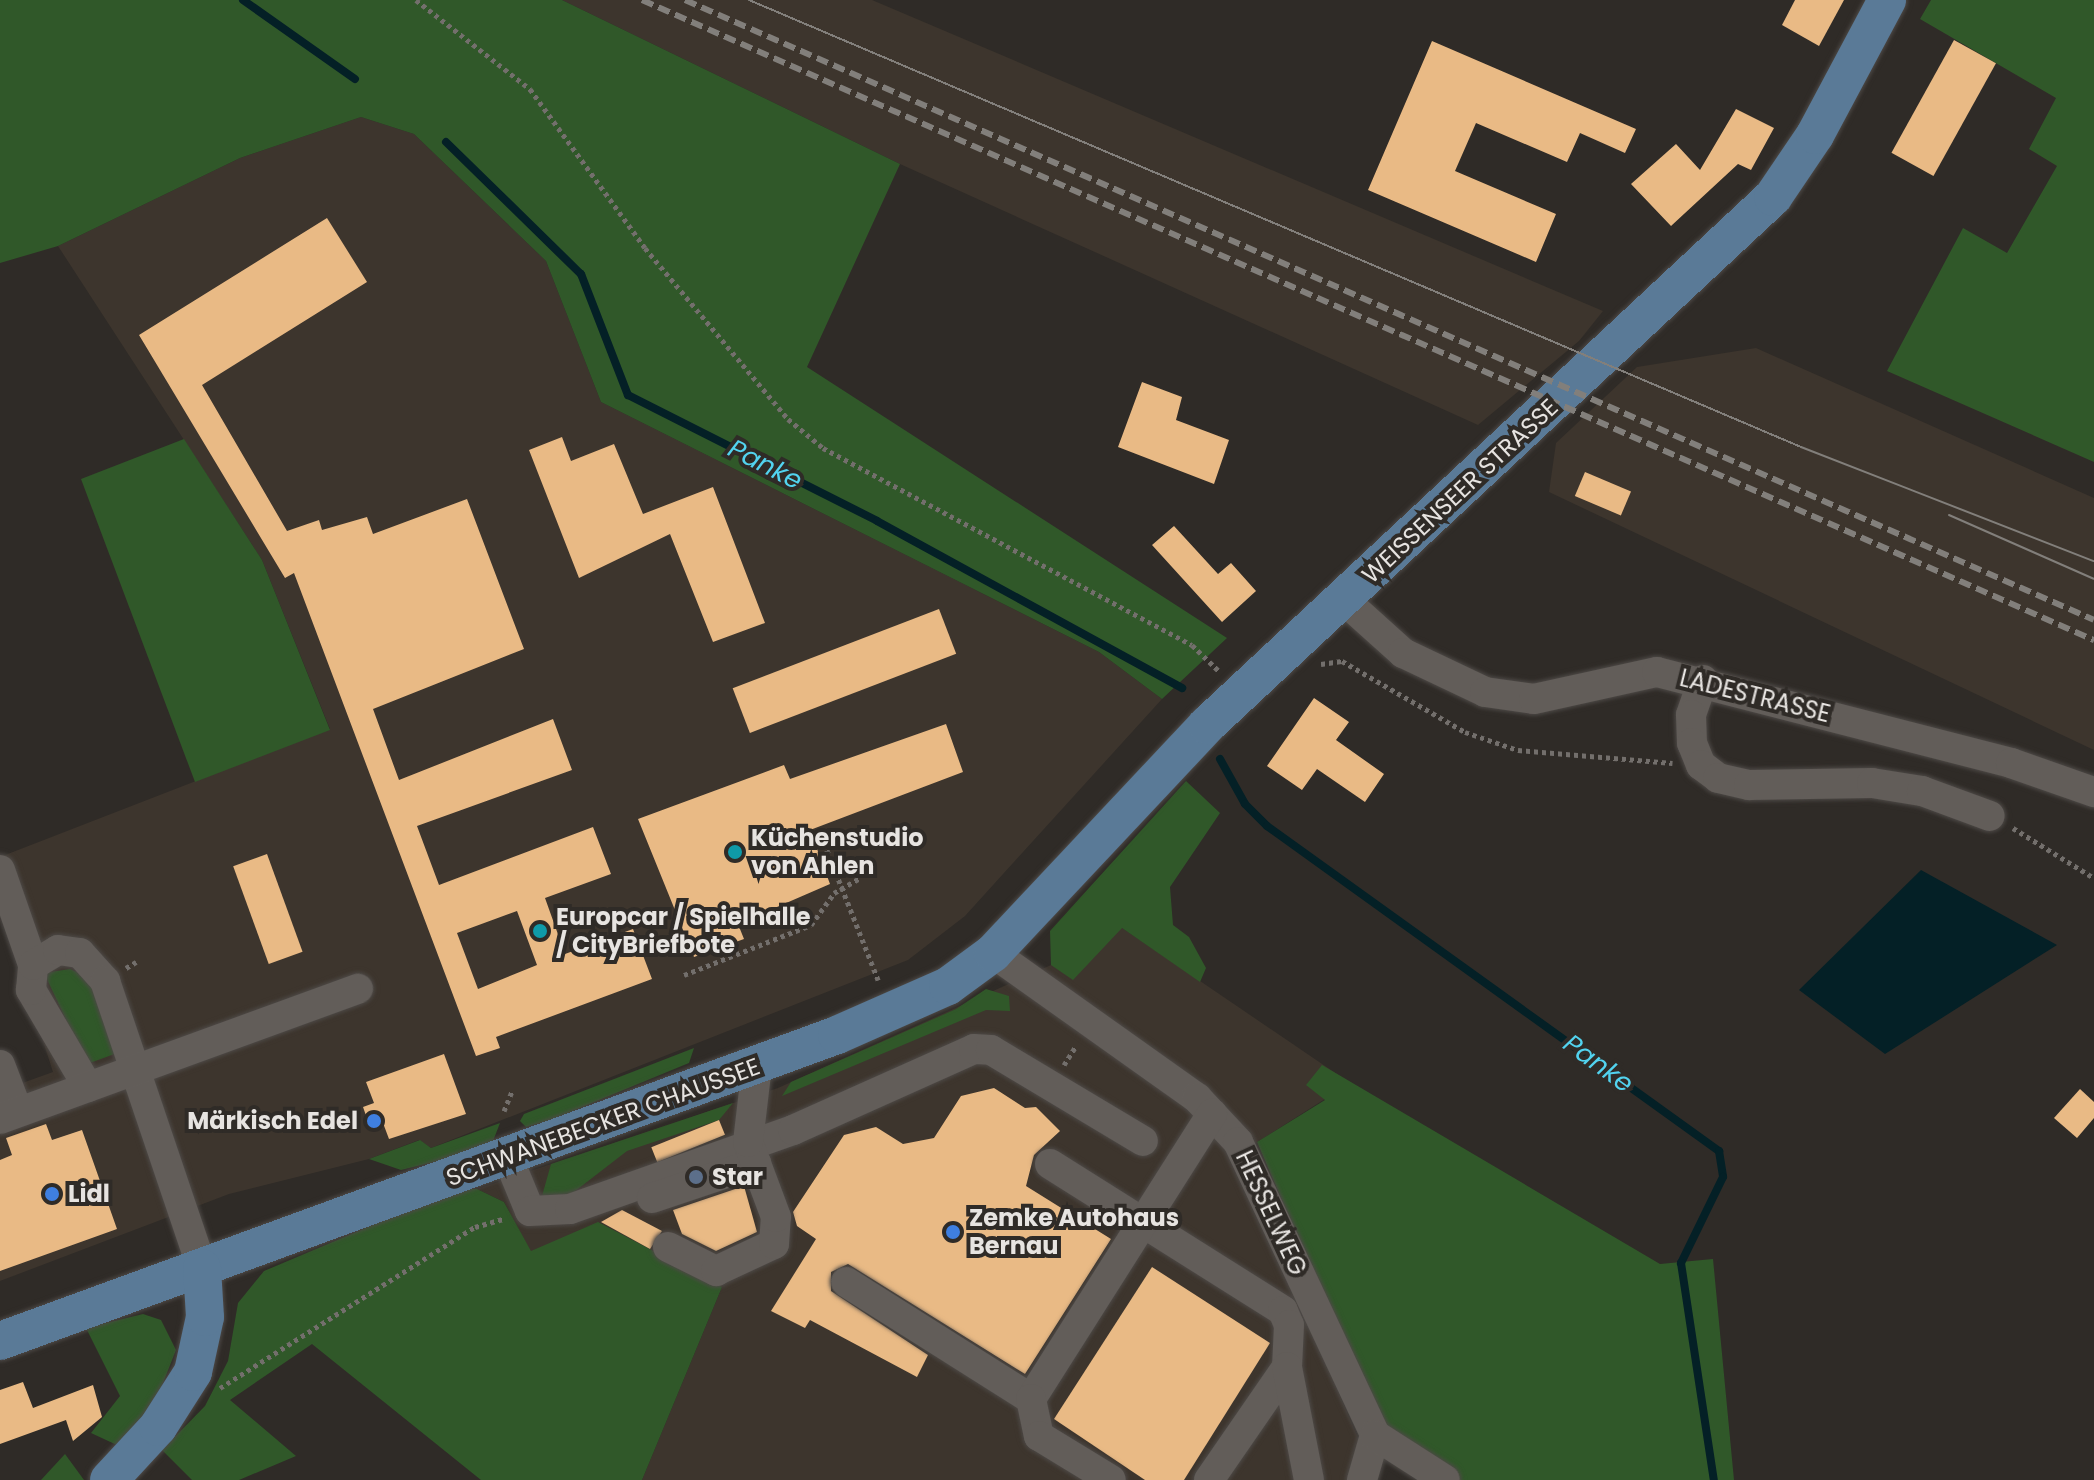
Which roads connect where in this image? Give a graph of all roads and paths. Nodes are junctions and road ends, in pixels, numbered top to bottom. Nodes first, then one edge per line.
1 (416, 0) edge
2 (1887, 0) edge
3 (1343, 599) junction
4 (1308, 666) dead end
5 (1703, 680) junction
6 (1233, 686) junction
7 (1701, 765) junction
8 (2094, 792) edge
9 (1990, 816) joint
10 (821, 835) dead end
11 (0, 870) edge
12 (860, 878) dead end
13 (2094, 878) edge
14 (842, 889) junction
15 (993, 953) junction
16 (33, 965) junction
17 (684, 975) dead end
18 (878, 980) dead end
19 (358, 989) dead end
20 (0, 1065) edge
21 (757, 1065) junction
22 (135, 1070) junction
23 (88, 1087) junction
24 (512, 1091) dead end
25 (504, 1111) dead end
26 (1212, 1114) junction
27 (9, 1116) edge
28 (1143, 1141) dead end
29 (752, 1152) junction
30 (508, 1158) junction
31 (1050, 1164) dead end
32 (530, 1211) junction
33 (1142, 1223) junction
34 (668, 1247) dead end
35 (202, 1268) junction
36 (846, 1282) dead end
37 (0, 1341) edge
38 (1287, 1367) junction
39 (211, 1393) dead end
40 (1031, 1399) junction
41 (1375, 1435) junction
42 (109, 1480) edge
43 (1111, 1480) edge
44 (1209, 1480) edge
45 (1309, 1480) edge
46 (1362, 1480) edge
47 (1445, 1480) edge

1 - 6 path
2 - 3 main road, WEISSENSEER STRASSE
3 - 5 street, LADESTRASSE
3 - 6 main road, WEISSENSEER STRASSE
4 - 7 path
5 - 7 street
5 - 8 street, LADESTRASSE
6 - 15 main road, WEISSENSEER STRASSE
7 - 9 street
9 - 13 path
10 - 14 path
11 - 16 street
12 - 14 path
14 - 17 path
14 - 18 path
15 - 21 main road, SCHWANEBECKER CHAUSSEE
15 - 26 street, HESSELWEG
16 - 22 street
16 - 23 street
19 - 22 street
20 - 27 street
21 - 29 street
21 - 30 main road, SCHWANEBECKER CHAUSSEE
22 - 23 street
22 - 35 street
23 - 27 street
24 - 25 path
26 - 33 street
26 - 41 street, HESSELWEG
28 - 29 street
29 - 32 street
29 - 34 street
30 - 32 street
30 - 35 main road, SCHWANEBECKER CHAUSSEE
31 - 33 street
32 - 39 path
33 - 38 street
33 - 40 street
35 - 37 main road, SCHWANEBECKER CHAUSSEE
35 - 42 main road
36 - 40 street
38 - 44 street
38 - 45 street
40 - 43 street
41 - 46 street
41 - 47 street

